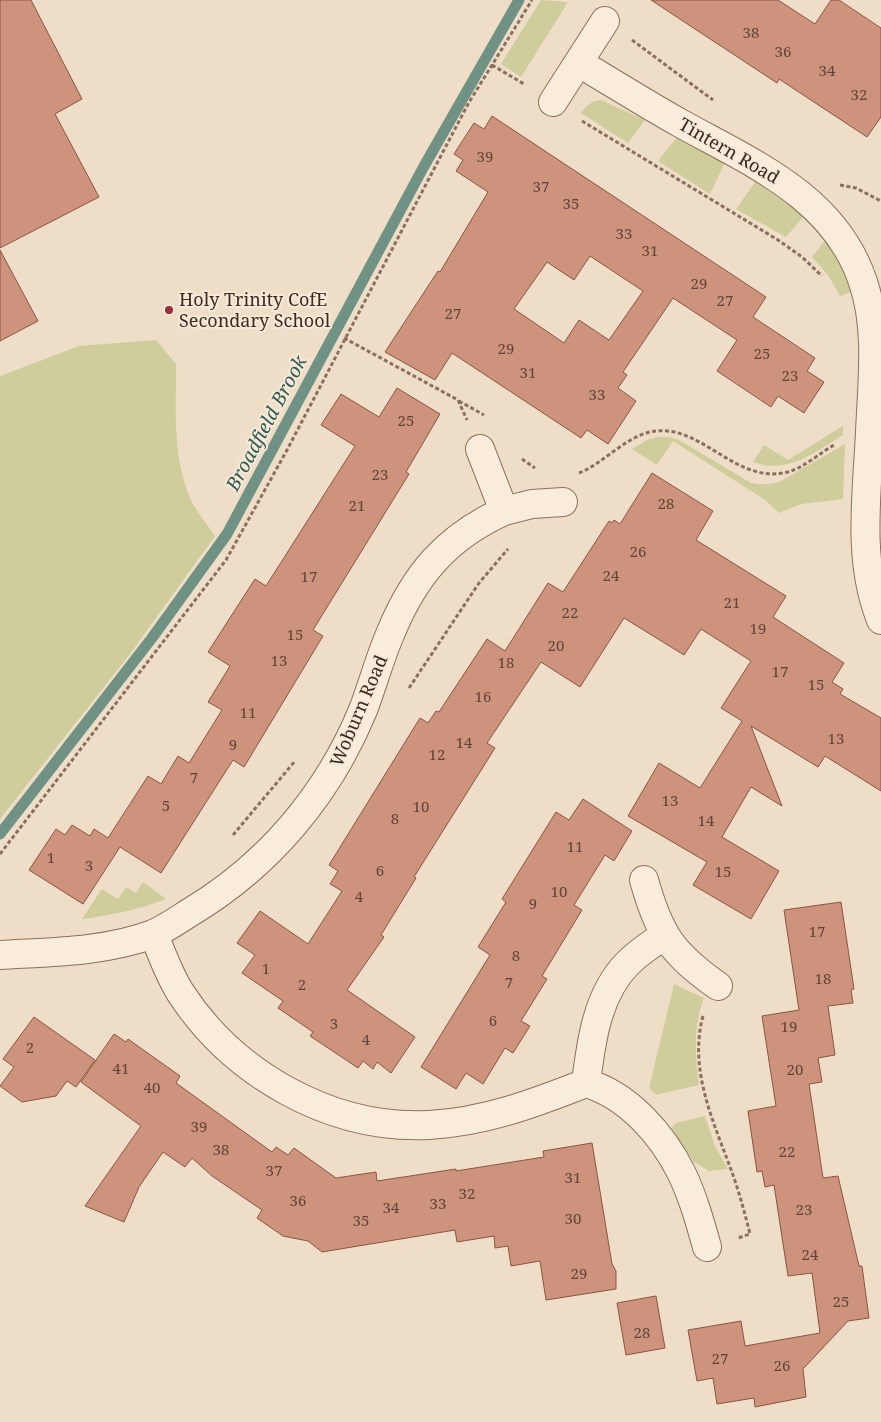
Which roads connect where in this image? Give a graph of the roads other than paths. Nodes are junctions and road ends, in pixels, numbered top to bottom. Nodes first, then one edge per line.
1 (605, 21) road end
2 (579, 63) junction
3 (553, 102) road end
4 (872, 280) edge
5 (480, 449) road end
6 (563, 502) road end
7 (504, 511) junction
8 (881, 620) edge
9 (644, 880) dead end
10 (154, 934) junction
11 (664, 936) junction
12 (0, 955) edge
13 (718, 986) road end
14 (586, 1083) junction
15 (707, 1247) road end

1 - 2 street
2 - 3 street
2 - 4 street, Tintern Road
4 - 8 street, Tintern Road
5 - 7 street
6 - 7 street, Woburn Road
7 - 10 street, Woburn Road
9 - 11 street
10 - 12 street, Woburn Road
10 - 14 street
11 - 13 street
11 - 14 street
14 - 15 street

